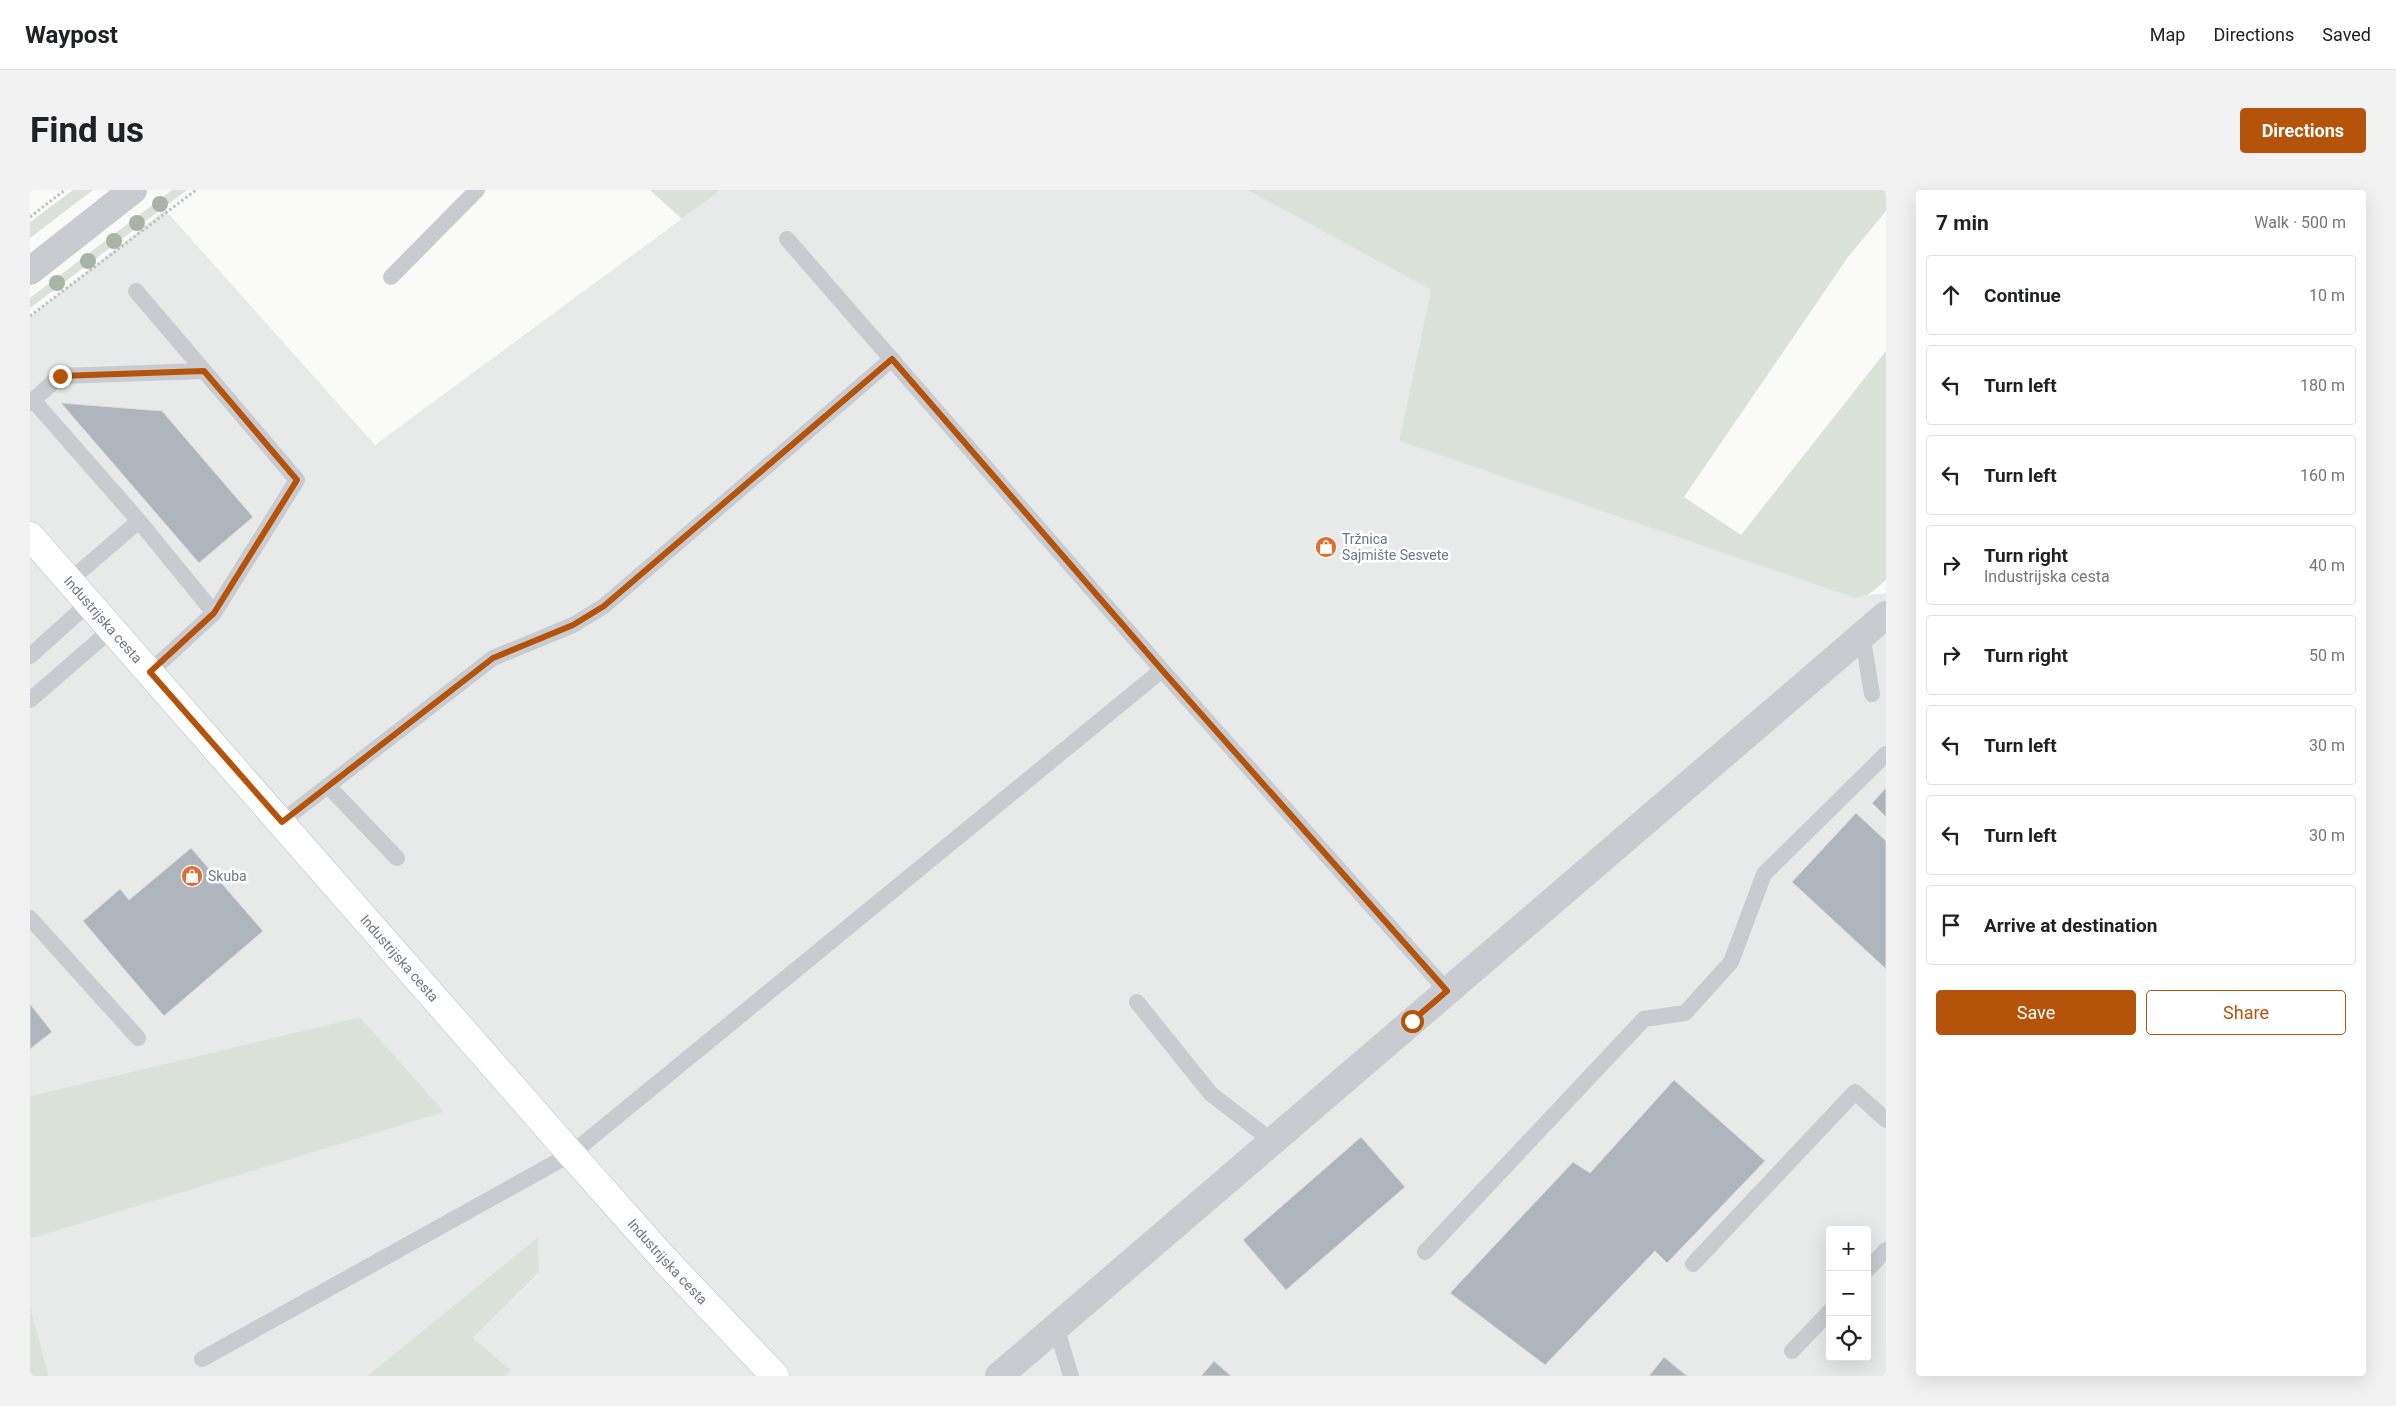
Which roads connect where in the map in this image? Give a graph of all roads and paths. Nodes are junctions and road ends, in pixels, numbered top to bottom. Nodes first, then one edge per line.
1 (65, 190) edge
2 (133, 190) edge
3 (196, 190) edge
4 (477, 190) edge
5 (30, 217) edge
6 (787, 239) dead end
7 (30, 271) edge
8 (391, 277) dead end
9 (136, 291) dead end
10 (30, 316) edge
11 (892, 359) junction
12 (204, 371) junction
13 (32, 401) edge
14 (139, 521) junction
15 (30, 536) edge
16 (69, 581) junction
17 (89, 603) junction
18 (214, 613) junction
19 (1886, 615) edge
20 (112, 630) junction
21 (1862, 634) junction
22 (30, 656) edge
23 (1162, 670) junction
24 (150, 672) junction
25 (1872, 694) dead end
26 (30, 700) edge
27 (1886, 754) edge
28 (329, 787) junction
29 (282, 822) junction
30 (397, 858) dead end
31 (30, 918) edge
32 (1447, 991) junction
33 (1137, 1002) dead end
34 (138, 1038) dead end
35 (1886, 1120) edge
36 (1272, 1141) junction
37 (571, 1154) junction
38 (1886, 1250) edge
39 (1425, 1252) dead end
40 (1692, 1264) dead end
41 (1871, 1266) edge
42 (1826, 1315) edge
43 (1056, 1327) junction
44 (1792, 1351) dead end
45 (202, 1359) dead end
46 (775, 1376) edge
47 (999, 1376) edge
48 (1071, 1376) edge

1 - 5 path
2 - 7 street
3 - 10 path
4 - 8 lane
6 - 11 lane
9 - 12 lane
11 - 23 lane
11 - 28 lane
12 - 13 lane
12 - 18 lane
13 - 14 lane
14 - 16 lane
14 - 18 lane
15 - 16 street, Industrijska cesta
16 - 17 street, Industrijska cesta
17 - 20 street, Industrijska cesta
17 - 22 lane
18 - 24 lane
19 - 21 street
20 - 24 street, Industrijska cesta
20 - 26 lane
21 - 25 lane
21 - 32 street
23 - 32 lane
23 - 37 lane
24 - 29 street, Industrijska cesta
27 - 39 lane
28 - 29 lane
28 - 30 lane
29 - 37 street, Industrijska cesta
31 - 34 lane
32 - 36 street
33 - 36 lane
35 - 40 lane
36 - 43 street
37 - 45 lane
37 - 46 street, Industrijska cesta
38 - 41 lane
42 - 44 lane
43 - 47 street
43 - 48 lane

